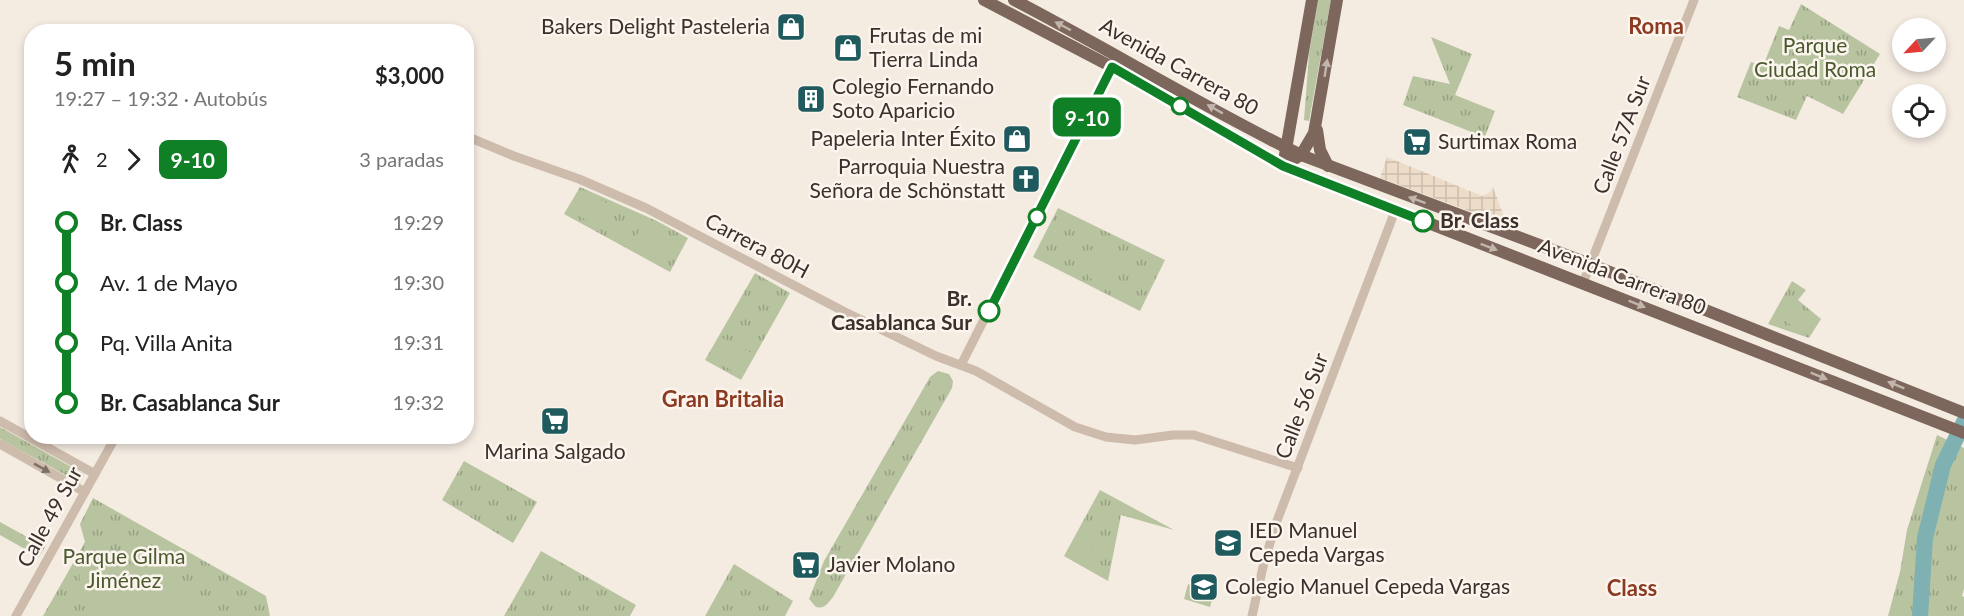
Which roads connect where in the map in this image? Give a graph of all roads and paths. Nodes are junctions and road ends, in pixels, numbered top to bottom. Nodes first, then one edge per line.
1 (984, 0) edge
2 (1014, 0) edge
3 (1312, 0) edge
4 (1337, 0) edge
5 (1694, 0) edge
6 (1111, 52) junction
7 (1112, 67) junction
8 (1316, 126) junction
9 (474, 139) edge
10 (1286, 148) junction
11 (1301, 155) junction
12 (1283, 166) junction
13 (1328, 166) junction
14 (1395, 211) junction
15 (1590, 264) junction
16 (1583, 282) junction
17 (961, 365) junction
18 (1964, 412) edge
19 (0, 421) edge
20 (24, 434) edge
21 (1964, 434) edge
22 (0, 444) edge
23 (41, 444) edge
24 (112, 444) edge
25 (1298, 468) junction
26 (95, 474) junction
27 (85, 492) junction
28 (16, 616) edge
29 (1252, 616) edge

1 - 7 main road, Avenida Carrera 80
6 -> 2 main road, Avenida Carrera 80
3 - 10 main road
8 -> 4 main road
5 - 15 street, Calle 57A Sur
6 - 7 street
10 -> 6 main road, Avenida Carrera 80
7 - 12 main road, Avenida Carrera 80
7 - 17 street
8 - 11 main road
8 - 13 main road
9 - 17 street, Carrera 80H
10 - 11 main road, Avenida Carrera 80
10 - 12 main road
11 - 12 main road
11 - 13 main road, Avenida Carrera 80
12 - 14 main road, Avenida Carrera 80
15 -> 13 main road, Avenida Carrera 80
14 -> 16 main road, Avenida Carrera 80
14 - 25 street, Calle 56 Sur
15 - 16 street, Calle 57A Sur
18 -> 15 main road, Avenida Carrera 80
16 -> 21 main road, Avenida Carrera 80
17 - 25 street, Carrera 80H
19 - 20 street
22 -> 27 street
23 - 26 street
24 - 26 street, Calle 49 Sur
25 - 29 street, Calle 56 Sur
26 - 27 street, Calle 49 Sur
27 - 28 street, Calle 49 Sur

